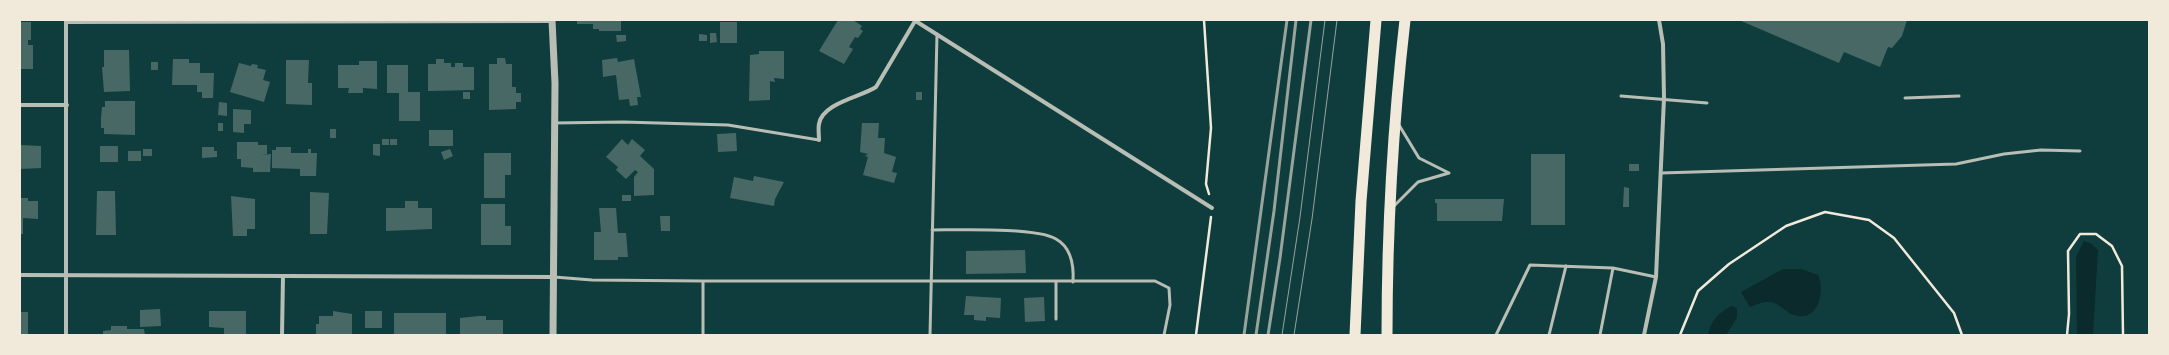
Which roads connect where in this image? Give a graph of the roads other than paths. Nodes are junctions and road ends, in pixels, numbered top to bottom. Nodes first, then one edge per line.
1 (915, 20) edge
2 (1376, 20) edge
3 (1405, 20) edge
4 (1659, 20) edge
5 (66, 21) edge
6 (243, 21) edge
7 (360, 21) edge
8 (552, 21) edge
9 (937, 34) junction
10 (1621, 96) dead end
11 (1959, 96) dead end
12 (1664, 98) junction
13 (1905, 98) dead end
14 (1707, 103) dead end
15 (20, 105) edge
16 (67, 105) junction
17 (1396, 120) junction
18 (554, 123) junction
19 (819, 140) joint
20 (2080, 151) dead end
21 (1661, 173) junction
22 (1212, 208) road end
23 (1390, 210) junction
24 (932, 230) junction
25 (1566, 266) junction
26 (1613, 268) junction
27 (20, 275) edge
28 (66, 275) junction
29 (283, 276) junction
30 (553, 277) junction
31 (1656, 277) junction
32 (703, 281) junction
33 (931, 282) junction
34 (1056, 282) junction
35 (1073, 282) junction
36 (1056, 319) dead end
37 (66, 335) edge
38 (282, 335) edge
39 (553, 335) edge
40 (703, 335) edge
41 (930, 335) edge
42 (1164, 335) edge
43 (1355, 335) edge
44 (1387, 335) edge
45 (1496, 335) edge
46 (1549, 335) edge
47 (1600, 335) edge
48 (1644, 335) edge

1 - 9 street
1 - 19 street
2 - 43 highway
3 - 17 highway
4 - 12 street
5 - 6 street
5 - 16 street
6 - 7 street
7 - 8 street
8 - 18 street
9 - 22 street
9 - 24 lane
10 - 12 lane
11 - 13 lane
12 - 14 lane
12 - 21 street
15 - 16 street
16 - 28 street
17 - 23 highway
17 - 23 lane
18 - 19 lane
18 - 30 street
20 - 21 lane
21 - 31 street
23 - 44 highway
24 - 33 lane
24 - 35 lane
25 - 26 lane
25 - 45 lane
25 - 46 lane
26 - 31 lane
26 - 47 lane
27 - 28 street
28 - 29 street
28 - 37 street
29 - 30 street
29 - 38 street
30 - 32 lane
30 - 39 street
31 - 48 street
32 - 33 lane
32 - 40 lane
33 - 34 lane
33 - 41 lane
34 - 35 lane
34 - 36 lane
35 - 42 lane

